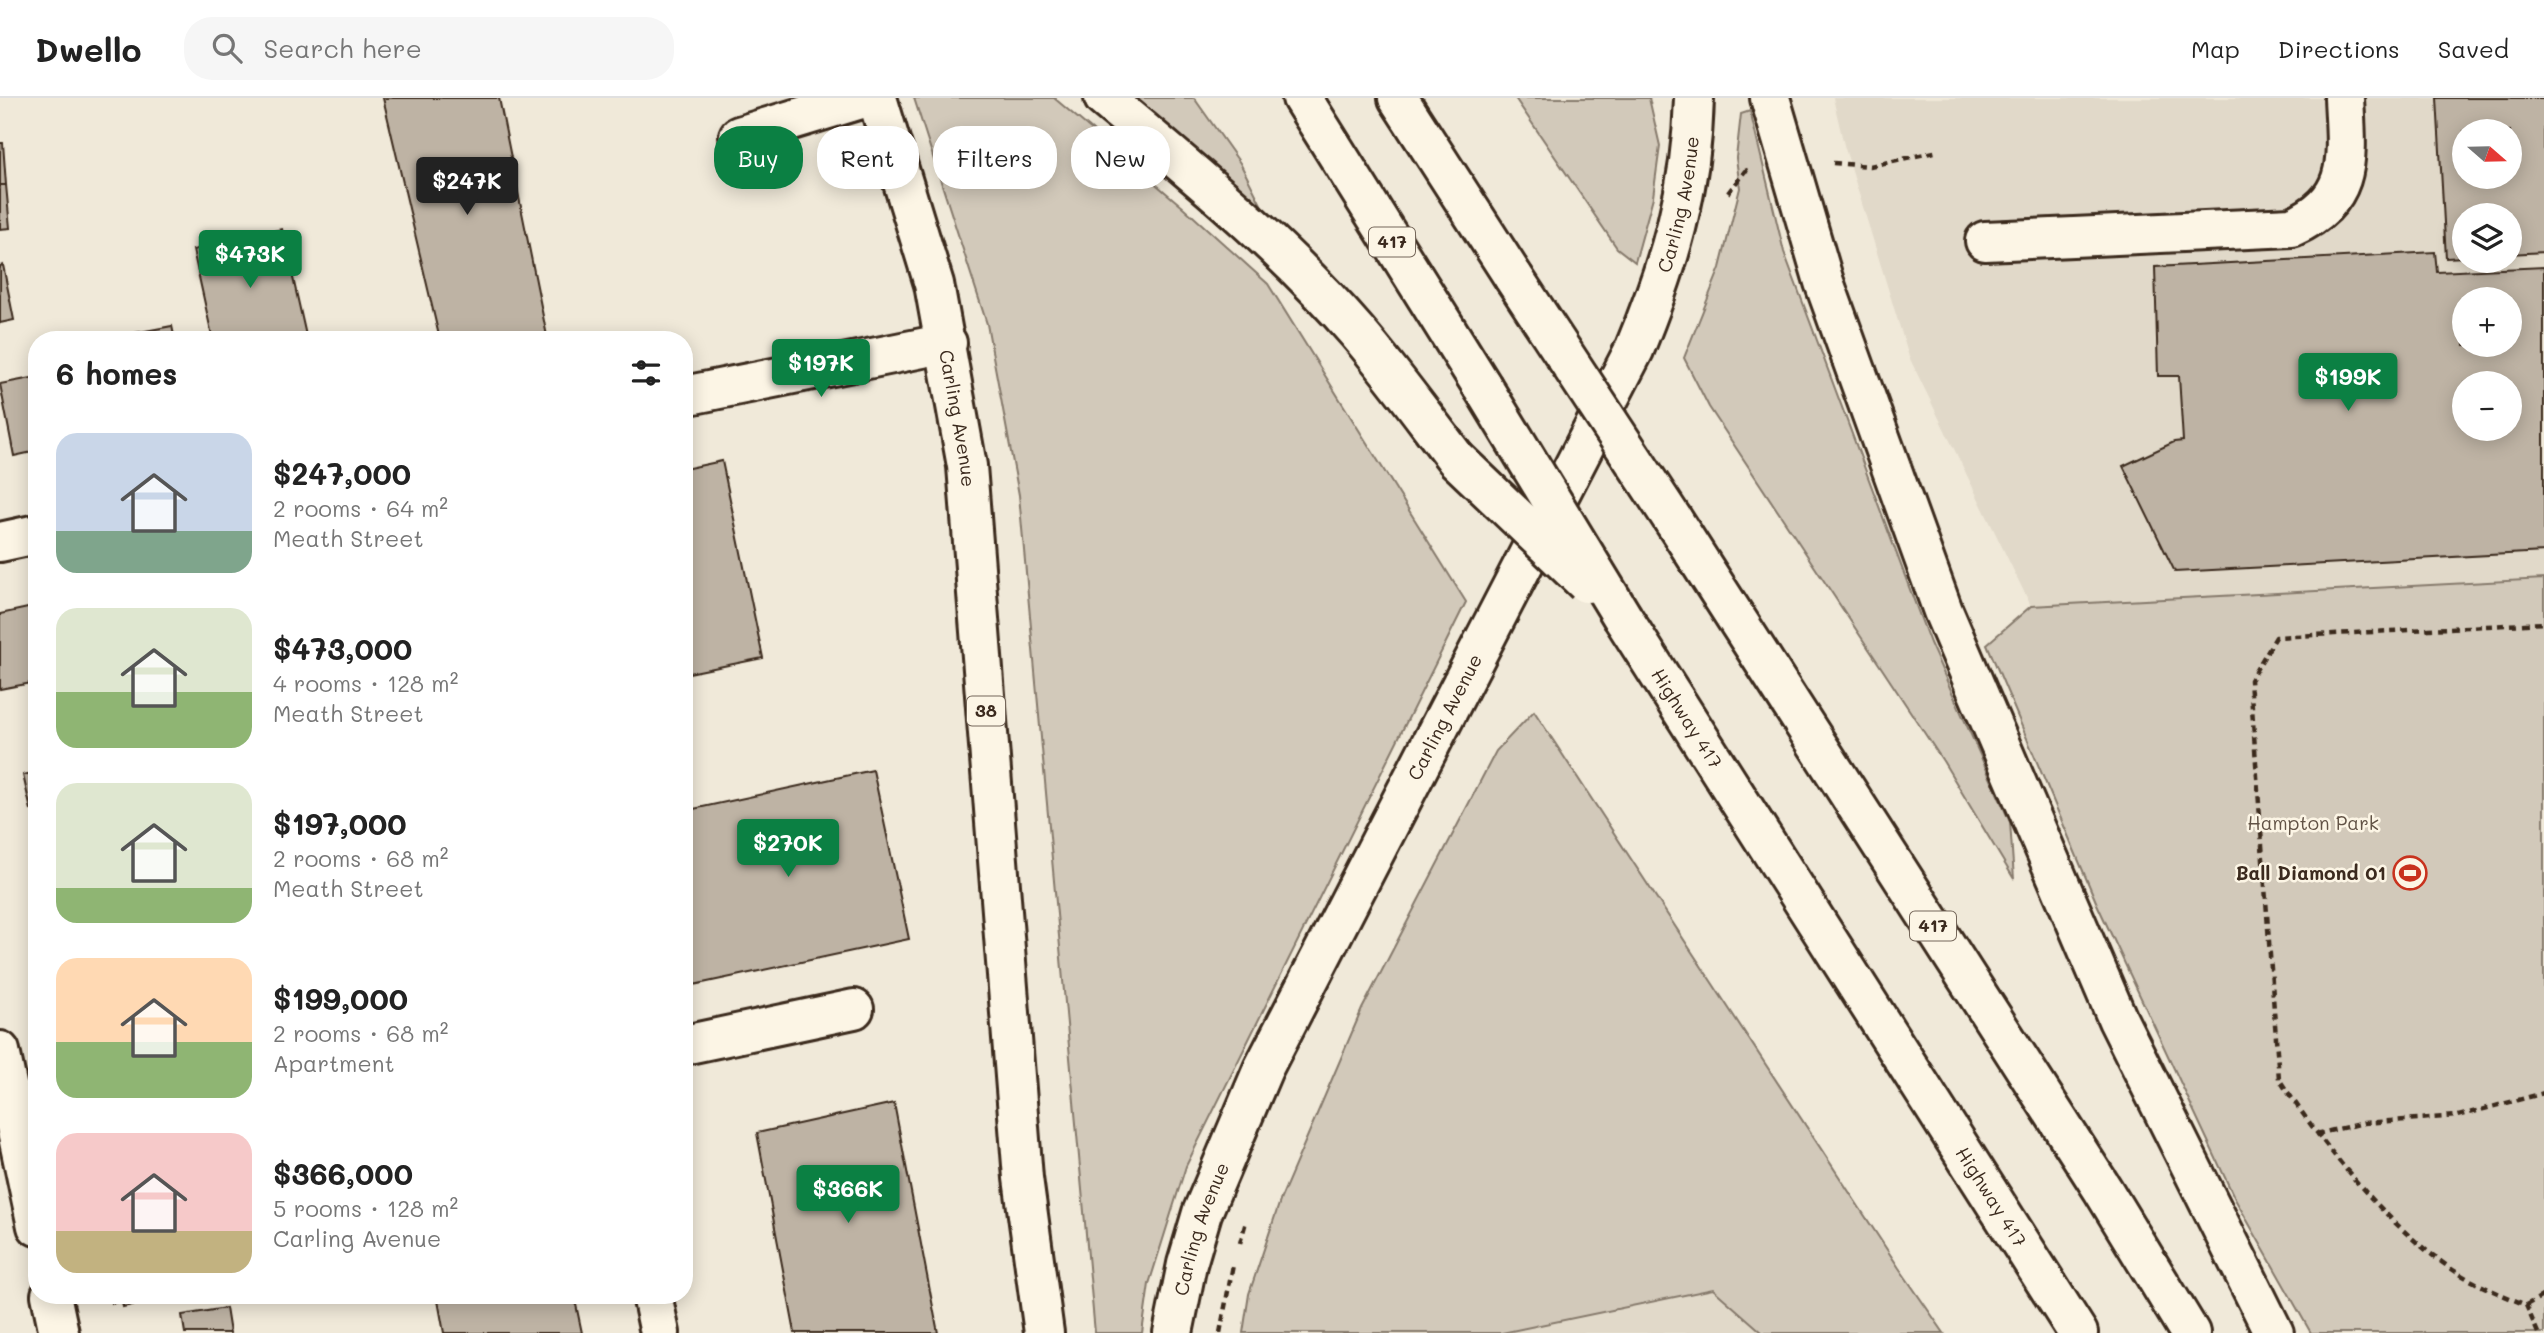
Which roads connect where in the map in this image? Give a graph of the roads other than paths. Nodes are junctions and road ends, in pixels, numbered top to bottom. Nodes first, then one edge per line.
1 (864, 98) edge
2 (877, 98) edge
3 (1104, 98) edge
4 (1302, 98) edge
5 (1398, 98) edge
6 (1694, 98) edge
7 (1770, 98) edge
8 (2344, 98) edge
9 (772, 126) edge
10 (1985, 241) dead end
11 (947, 344) junction
12 (693, 394) edge
13 (1623, 618) junction
14 (854, 1009) dead end
15 (693, 1043) edge
16 (0, 1051) edge
17 (28, 1183) edge
18 (53, 1304) edge
19 (654, 1304) edge
20 (59, 1333) edge
21 (660, 1333) edge
22 (1044, 1333) edge
23 (1173, 1333) edge
24 (2078, 1333) edge
25 (2190, 1333) edge
26 (2274, 1333) edge

1 - 9 main road
2 - 11 main road, Carling Avenue / 38
3 - 13 main road, bridge
4 - 13 main road, Highway 417 / 417, bridge
5 - 25 main road, 417, bridge
6 - 23 main road, Carling Avenue
7 - 26 main road
8 - 10 main road
11 - 12 main road
11 - 22 main road, Carling Avenue / 38
13 - 24 main road, Highway 417 / 417
14 - 15 main road
16 - 17 main road
18 - 20 main road
19 - 21 main road

